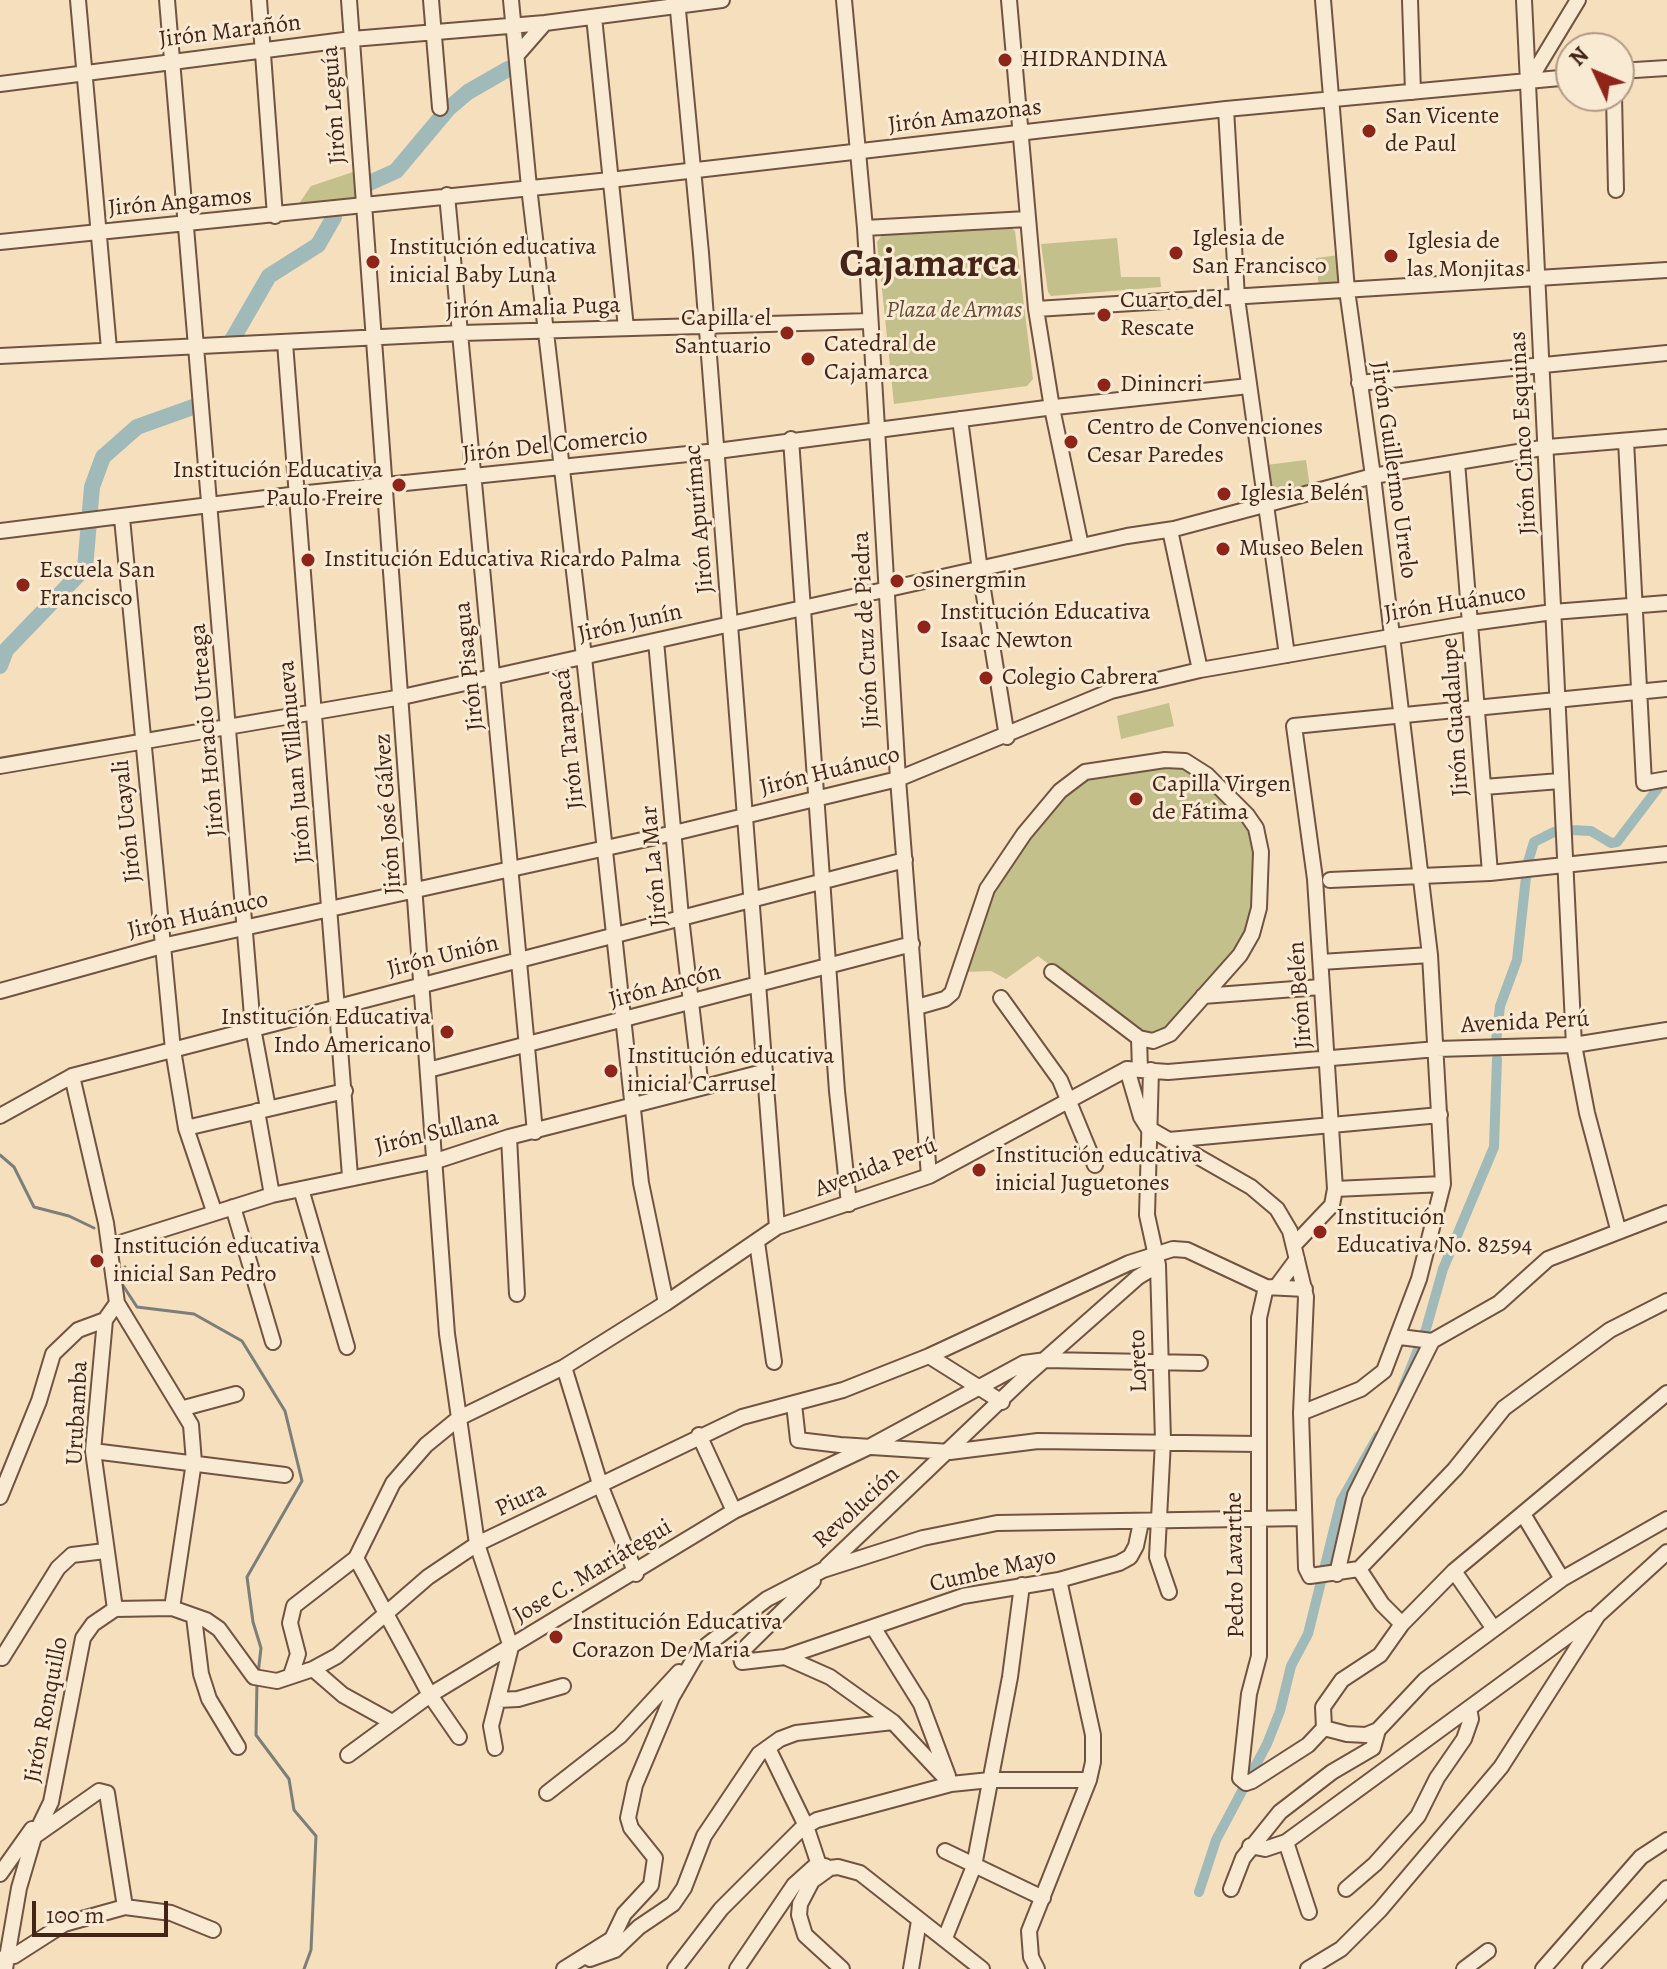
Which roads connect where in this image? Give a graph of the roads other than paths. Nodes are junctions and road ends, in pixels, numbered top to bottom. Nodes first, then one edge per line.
1 (78, 0) edge
2 (167, 0) edge
3 (259, 0) edge
4 (349, 0) edge
5 (431, 0) edge
6 (511, 0) edge
7 (722, 0) edge
8 (844, 0) edge
9 (1009, 0) edge
10 (1323, 0) edge
11 (1410, 0) edge
12 (1524, 0) edge
13 (1578, 0) edge
14 (677, 3) edge
15 (594, 17) junction
16 (545, 23) junction
17 (514, 25) junction
18 (434, 32) junction
19 (352, 39) junction
20 (262, 51) junction
21 (517, 55) junction
22 (171, 62) junction
23 (1667, 68) edge
24 (1635, 70) edge
25 (82, 74) junction
26 (1555, 79) edge
27 (1529, 82) junction
28 (0, 84) edge
29 (1413, 92) junction
30 (1330, 99) junction
31 (440, 108) dead end
32 (1226, 109) junction
33 (1614, 112) edge
34 (1022, 132) junction
35 (857, 152) junction
36 (691, 170) junction
37 (610, 180) junction
38 (529, 187) junction
39 (1616, 190) dead end
40 (447, 195) junction
41 (364, 206) junction
42 (275, 216) junction
43 (1027, 219) junction
44 (184, 224) junction
45 (865, 228) junction
46 (97, 233) junction
47 (0, 242) edge
48 (1667, 270) edge
49 (1537, 278) junction
50 (1347, 290) junction
51 (1237, 298) junction
52 (1036, 309) junction
53 (870, 321) junction
54 (707, 327) junction
55 (626, 328) junction
56 (547, 331) junction
57 (462, 333) junction
58 (376, 338) junction
59 (285, 343) junction
60 (198, 347) junction
61 (109, 349) junction
62 (1667, 353) edge
63 (0, 356) edge
64 (1544, 365) junction
65 (1359, 383) junction
66 (1249, 386) junction
67 (1052, 408) junction
68 (960, 419) junction
69 (877, 429) junction
70 (1667, 437) edge
71 (791, 439) junction
72 (1626, 441) junction
73 (1548, 447) junction
74 (717, 451) junction
75 (1457, 462) junction
76 (562, 469) junction
77 (1373, 476) junction
78 (473, 477) junction
79 (387, 487) junction
80 (298, 494) junction
81 (210, 505) junction
82 (1265, 505) junction
83 (116, 518) junction
84 (1170, 530) junction
85 (0, 531) edge
86 (1081, 546) junction
87 (980, 571) junction
88 (888, 590) junction
89 (1667, 603) edge
90 (1637, 604) junction
91 (804, 608) junction
92 (1553, 612) junction
93 (731, 623) junction
94 (1471, 623) junction
95 (1392, 635) junction
96 (656, 641) junction
97 (1287, 655) junction
98 (584, 657) junction
99 (1200, 670) junction
100 (493, 675) junction
101 (1667, 689) edge
102 (1640, 691) junction
103 (402, 697) junction
104 (1556, 700) junction
105 (1476, 708) junction
106 (315, 714) junction
107 (1400, 716) junction
108 (230, 725) junction
109 (1007, 737) junction
110 (142, 741) junction
111 (0, 766) edge
112 (898, 779) junction
113 (1667, 779) edge
114 (1560, 781) junction
115 (1484, 787) junction
116 (817, 799) junction
117 (746, 815) junction
118 (674, 833) junction
119 (603, 848) junction
120 (1667, 854) edge
121 (905, 860) junction
122 (1565, 864) junction
123 (511, 868) junction
124 (1490, 873) junction
125 (1421, 875) junction
126 (1330, 880) dead end
127 (823, 881) junction
128 (416, 889) junction
129 (752, 899) junction
130 (330, 908) junction
131 (681, 917) junction
132 (247, 926) junction
133 (614, 936) junction
134 (912, 944) junction
135 (162, 946) junction
136 (1430, 955) junction
137 (517, 961) junction
138 (1321, 962) junction
139 (829, 966) junction
140 (1052, 972) dead end
141 (423, 984) junction
142 (757, 985) junction
143 (1321, 987) junction
144 (0, 991) edge
145 (1203, 996) junction
146 (1001, 998) dead end
147 (690, 1002) junction
148 (337, 1006) junction
149 (917, 1007) junction
150 (623, 1021) junction
151 (253, 1028) junction
152 (1667, 1030) edge
153 (1139, 1038) junction
154 (525, 1044) junction
155 (1574, 1045) junction
156 (1437, 1049) junction
157 (173, 1050) junction
158 (1328, 1059) junction
159 (428, 1070) junction
160 (1139, 1070) junction
161 (763, 1072) junction
162 (72, 1076) junction
163 (701, 1088) junction
164 (345, 1091) junction
165 (1069, 1099) junction
166 (632, 1108) junction
167 (262, 1109) junction
168 (1440, 1115) junction
169 (0, 1116) edge
170 (1332, 1123) junction
171 (186, 1128) junction
172 (1148, 1128) junction
173 (535, 1132) junction
174 (509, 1137) junction
175 (1168, 1140) junction
176 (436, 1161) junction
177 (1095, 1165) dead end
178 (350, 1176) junction
179 (929, 1176) junction
180 (1443, 1184) junction
181 (301, 1189) junction
182 (1335, 1189) junction
183 (272, 1195) junction
184 (849, 1204) junction
185 (233, 1207) junction
186 (214, 1211) junction
187 (1667, 1213) edge
188 (106, 1223) junction
189 (777, 1227) junction
190 (1618, 1229) junction
191 (123, 1242) junction
192 (757, 1242) junction
193 (1295, 1252) junction
194 (1157, 1259) junction
195 (114, 1278) junction
196 (1271, 1286) junction
197 (1305, 1289) junction
198 (517, 1294) dead end
199 (1667, 1301) edge
200 (117, 1303) junction
201 (666, 1303) junction
202 (105, 1320) junction
203 (1402, 1338) junction
204 (1430, 1341) junction
205 (273, 1342) dead end
206 (347, 1347) dead end
207 (929, 1356) junction
208 (1046, 1360) junction
209 (774, 1362) dead end
210 (1161, 1362) junction
211 (1200, 1363) dead end
212 (564, 1367) junction
213 (980, 1386) junction
214 (1667, 1393) edge
215 (236, 1394) dead end
216 (1002, 1402) junction
217 (794, 1404) junction
218 (184, 1408) junction
219 (1301, 1413) junction
220 (459, 1418) junction
221 (699, 1435) junction
222 (1163, 1441) junction
223 (1258, 1444) junction
224 (871, 1446) junction
225 (93, 1451) junction
226 (950, 1452) junction
227 (194, 1462) junction
228 (285, 1475) dead end
229 (601, 1487) junction
230 (0, 1497) edge
231 (734, 1511) junction
232 (1523, 1514) junction
233 (1257, 1518) junction
234 (1304, 1518) junction
235 (1667, 1519) edge
236 (1160, 1521) junction
237 (1141, 1522) junction
238 (477, 1544) junction
239 (105, 1551) junction
240 (1667, 1552) edge
241 (356, 1558) junction
242 (1359, 1569) junction
243 (823, 1570) junction
244 (1454, 1571) junction
245 (636, 1574) junction
246 (1321, 1574) junction
247 (1562, 1579) junction
248 (1059, 1580) junction
249 (1022, 1585) junction
250 (1169, 1592) dead end
251 (172, 1608) junction
252 (115, 1609) junction
253 (388, 1612) junction
254 (1598, 1615) junction
255 (194, 1617) junction
256 (1402, 1624) junction
257 (873, 1627) junction
258 (1494, 1629) junction
259 (511, 1647) junction
260 (698, 1652) junction
261 (785, 1657) junction
262 (2, 1658) dead end
263 (748, 1662) joint
264 (313, 1669) junction
265 (291, 1675) junction
266 (563, 1686) dead end
267 (430, 1695) junction
268 (498, 1700) junction
269 (1469, 1708) junction
270 (390, 1721) junction
271 (893, 1722) junction
272 (1324, 1728) junction
273 (1378, 1730) junction
274 (459, 1737) dead end
275 (238, 1747) dead end
276 (495, 1748) dead end
277 (768, 1748) junction
278 (348, 1755) dead end
279 (990, 1780) junction
280 (1089, 1780) junction
281 (951, 1784) junction
282 (547, 1793) dead end
283 (51, 1802) junction
284 (806, 1826) junction
285 (34, 1837) junction
286 (1667, 1840) edge
287 (1286, 1842) junction
288 (1250, 1846) junction
289 (945, 1851) dead end
290 (824, 1866) junction
291 (974, 1866) junction
292 (0, 1874) edge
293 (1667, 1888) edge
294 (1231, 1889) dead end
295 (1346, 1889) dead end
296 (1043, 1898) junction
297 (125, 1907) junction
298 (1309, 1912) dead end
299 (919, 1921) junction
300 (213, 1930) dead end
301 (945, 1938) junction
302 (1488, 1951) dead end
303 (581, 1959) junction
304 (5, 1963) edge
305 (833, 1966) edge
306 (564, 1969) edge
307 (675, 1969) edge
308 (737, 1969) edge
309 (911, 1969) edge
310 (982, 1969) edge
311 (1037, 1969) edge
312 (1308, 1969) edge
313 (1464, 1969) edge
314 (1543, 1969) edge
315 (1590, 1969) edge

1 - 25 street
2 - 22 street, Jirón Horacio Urteaga
3 - 20 street
4 - 19 street, Jirón Leguía
5 - 18 street
6 - 17 street, Jirón Tarapacá
7 - 14 street, Jirón Marañón
8 - 35 street, Jirón Cruz de Piedra
9 - 34 street
10 - 30 street, Jirón Guillermo Urrelo
11 - 29 street
12 - 27 street, Jirón Cinco Esquinas
13 - 27 street
14 - 15 street, Jirón Marañón
14 - 36 street, Jirón Apurímac
15 - 16 street, Jirón Marañón
15 - 37 street
16 - 17 street, Jirón Marañón
16 - 21 street
17 - 18 street, Jirón Marañón
17 - 21 street, Jirón Tarapacá
18 - 19 street, Jirón Marañón
18 - 31 street
19 - 20 street, Jirón Marañón
19 - 41 street, Jirón Leguía
20 - 22 street, Jirón Marañón
20 - 42 street
21 - 38 street, Jirón Tarapacá
22 - 25 street, Jirón Marañón
22 - 44 street, Jirón Horacio Urteaga
23 - 24 street
25 - 28 street, Jirón Marañón
25 - 46 street
26 - 27 street, Jirón Amazonas
27 - 29 street, Jirón Amazonas
27 - 49 street, Jirón Cinco Esquinas
29 - 30 street, Jirón Amazonas
30 - 32 street, Jirón Amazonas
30 - 50 street, Jirón Guillermo Urrelo
32 - 34 street, Jirón Amazonas
32 - 51 street
33 - 39 street
34 - 35 street, Jirón Amazonas
34 - 43 street
35 - 36 street, Jirón Amazonas
35 - 45 street, Jirón Cruz de Piedra
36 - 37 street, Jirón Amazonas
36 - 54 street, Jirón Apurímac
37 - 38 street, Jirón Amazonas
37 - 55 street
38 - 40 street, Jirón Amazonas
38 - 56 street, Jirón Tarapacá
40 - 41 street, Jirón Amazonas
40 - 57 street, Jirón Pisagua
41 - 42 street, Jirón Angamos
41 - 58 street, Jirón José Gálvez
42 - 44 street, Jirón Angamos
43 - 45 street
43 - 52 street
44 - 46 street, Jirón Angamos
44 - 60 street, Jirón Horacio Urteaga
45 - 53 street, Jirón Cruz de Piedra
46 - 47 street, Jirón Angamos
46 - 61 street
48 - 49 street
49 - 50 street
49 - 64 street, Jirón Cinco Esquinas
50 - 51 street
50 - 65 street, Jirón Guillermo Urrelo
51 - 52 street
51 - 66 street
52 - 67 street
53 - 54 street, Jirón Amalia Puga
53 - 69 street, Jirón Cruz de Piedra
54 - 55 street, Jirón Amalia Puga
54 - 74 street, Jirón Apurímac
55 - 56 street, Jirón Amalia Puga
56 - 57 street, Jirón Amalia Puga
56 - 76 street, Jirón Tarapacá
57 - 58 street, Jirón Amalia Puga
57 - 78 street, Jirón Pisagua
58 - 59 street, Jirón Amalia Puga
58 - 79 street, Jirón José Gálvez
59 - 60 street, Jirón Amalia Puga
59 - 80 street, Jirón Juan Villanueva
60 - 61 street, Jirón Amalia Puga
60 - 81 street, Jirón Horacio Urteaga
61 - 63 street, Jirón Amalia Puga
62 - 64 street
64 - 65 street
64 - 73 street, Jirón Cinco Esquinas
65 - 77 street, Jirón Guillermo Urrelo
66 - 67 street, Jirón Del Comercio
66 - 82 street
67 - 68 street, Jirón Del Comercio
67 - 86 street
68 - 69 street, Jirón Del Comercio
68 - 87 street
69 - 71 street, Jirón Del Comercio
69 - 88 street, Jirón Cruz de Piedra
70 - 72 street, Jirón Junín
71 - 74 street, Jirón Del Comercio
71 - 91 street
72 - 73 street, Jirón Junín
72 - 90 street
73 - 75 street, Jirón Junín
73 - 92 street, Jirón Cinco Esquinas
74 - 76 street, Jirón Del Comercio
74 - 93 street, Jirón Apurímac
75 - 77 street, Jirón Junín
75 - 94 street, Jirón Guadalupe
76 - 78 street, Jirón Del Comercio
76 - 98 street, Jirón Tarapacá
77 - 82 street, Jirón Junín
77 - 95 street, Jirón Guillermo Urrelo
78 - 79 street, Jirón Del Comercio
78 - 100 street, Jirón Pisagua
79 - 80 street, Jirón Del Comercio
79 - 103 street, Jirón José Gálvez
80 - 81 street, Jirón Del Comercio
80 - 106 street, Jirón Juan Villanueva
81 - 83 street, Jirón Del Comercio
81 - 108 street, Jirón Horacio Urteaga
82 - 84 street, Jirón Junín
82 - 97 street
83 - 85 street, Jirón Del Comercio
83 - 110 street, Jirón Ucayali
84 - 86 street, Jirón Junín
84 - 99 street
86 - 87 street, Jirón Junín
87 - 88 street, Jirón Junín
87 - 109 street
88 - 91 street, Jirón Junín
88 - 112 street, Jirón Cruz de Piedra
89 - 90 street, Jirón Huánuco
90 - 92 street, Jirón Huánuco
90 - 102 street
91 - 93 street, Jirón Junín
91 - 116 street
92 - 94 street, Jirón Huánuco
92 - 104 street, Jirón Cinco Esquinas
93 - 96 street, Jirón Junín
93 - 117 street, Jirón Apurímac
94 - 95 street, Jirón Huánuco
94 - 105 street, Jirón Guadalupe
95 - 97 street, Jirón Huánuco
95 - 107 street, Jirón Guillermo Urrelo
96 - 98 street, Jirón Junín
96 - 118 street, Jirón La Mar
97 - 99 street, Jirón Huánuco
98 - 100 street, Jirón Junín
98 - 119 street, Jirón Tarapacá
99 - 109 street, Jirón Huánuco
100 - 103 street, Jirón Junín
100 - 123 street, Jirón Pisagua
101 - 102 street
102 - 104 street
102 - 113 street
103 - 106 street, Jirón Junín
103 - 128 street, Jirón José Gálvez
104 - 105 street
104 - 114 street, Jirón Cinco Esquinas
105 - 107 street
105 - 115 street, Jirón Guadalupe
106 - 108 street, Jirón Junín
106 - 130 street, Jirón Juan Villanueva
107 - 125 street, Jirón Guillermo Urrelo
107 - 138 street, Jirón Belén
108 - 110 street, Jirón Junín
108 - 132 street, Jirón Horacio Urteaga
109 - 112 street, Jirón Huánuco
110 - 111 street, Jirón Junín
110 - 135 street, Jirón Ucayali
112 - 116 street, Jirón Huánuco
112 - 121 street, Jirón Cruz de Piedra
114 - 115 street
114 - 122 street, Jirón Cinco Esquinas
115 - 124 street, Jirón Guadalupe
116 - 117 street, Jirón Huánuco
116 - 127 street
117 - 118 street, Jirón Huánuco
117 - 129 street, Jirón Apurímac
118 - 119 street, Jirón Huánuco
118 - 131 street, Jirón La Mar
119 - 123 street, Jirón Huánuco
119 - 133 street, Jirón Tarapacá
120 - 122 street
121 - 127 street, Jirón Unión
121 - 134 street, Jirón Cruz de Piedra
122 - 124 street
122 - 155 street, Jirón Cinco Esquinas
123 - 128 street, Jirón Huánuco
123 - 137 street, Jirón Pisagua
124 - 125 street
125 - 126 street
125 - 136 street, Jirón Guillermo Urrelo
127 - 129 street, Jirón Unión
127 - 139 street
128 - 130 street, Jirón Huánuco
128 - 141 street, Jirón José Gálvez
129 - 131 street, Jirón Unión
129 - 142 street, Jirón Apurímac
130 - 132 street, Jirón Huánuco
130 - 148 street, Jirón Juan Villanueva
131 - 133 street, Jirón Unión
131 - 147 street, Jirón La Mar
132 - 135 street, Jirón Huánuco
132 - 151 street, Jirón Horacio Urteaga
133 - 137 street, Jirón Unión
133 - 150 street, Jirón Tarapacá
134 - 139 street, Jirón Ancón
134 - 149 street, Jirón Cruz de Piedra
135 - 144 street, Jirón Huánuco
135 - 157 street, Jirón Ucayali
136 - 138 street
136 - 156 street, Jirón Guillermo Urrelo
137 - 141 street, Jirón Unión
137 - 154 street, Jirón Pisagua
138 - 143 street, Jirón Belén
139 - 142 street, Jirón Ancón
139 - 184 street
140 - 153 street
141 - 148 street, Jirón Unión
141 - 159 street, Jirón José Gálvez
142 - 147 street, Jirón Ancón
142 - 161 street, Jirón Apurímac
143 - 145 street
143 - 158 street, Jirón Belén
145 - 149 street
145 - 153 street
146 - 165 street
147 - 150 street, Jirón Ancón
147 - 163 street, Jirón La Mar
148 - 151 street, Jirón Unión
148 - 164 street, Jirón Juan Villanueva
149 - 179 street, Jirón Cruz de Piedra
150 - 154 street, Jirón Ancón
150 - 166 street, Jirón Tarapacá
151 - 157 street, Jirón Unión
151 - 167 street, Jirón Horacio Urteaga
152 - 155 street, Avenida Perú
153 - 160 street
154 - 159 street, Jirón Ancón
154 - 173 street, Jirón Pisagua
155 - 156 street, Avenida Perú
155 - 190 street, Jirón Cinco Esquinas
156 - 158 street, Avenida Perú
156 - 168 street, Jirón Guillermo Urrelo
157 - 162 street, Jirón Unión
157 - 171 street, Jirón Ucayali
158 - 160 street, Avenida Perú
158 - 170 street, Jirón Belén
159 - 176 street, Jirón José Gálvez
160 - 165 street, Avenida Perú
160 - 172 street, Loreto
160 - 172 street
161 - 163 street, Jirón Sullana
161 - 189 street, Jirón Apurímac
162 - 169 street, Jirón Unión
162 - 188 street
163 - 166 street, Jirón Sullana
164 - 167 street
164 - 178 street, Jirón Juan Villanueva
165 - 177 street
165 - 179 street, Avenida Perú
166 - 173 street, Jirón Sullana
166 - 201 street, Jirón Tarapacá
167 - 171 street
167 - 183 street, Jirón Horacio Urteaga
168 - 170 street
168 - 180 street, Jirón Guillermo Urrelo
170 - 175 street
170 - 182 street, Jirón Belén
171 - 186 street, Jirón Ucayali
172 - 175 street
172 - 194 street, Loreto
173 - 174 street, Jirón Sullana
174 - 176 street, Jirón Sullana
174 - 198 street
175 - 193 street
176 - 178 street, Jirón Sullana
176 - 220 street, Jirón José Gálvez
178 - 181 street, Jirón Sullana
179 - 184 street, Avenida Perú
180 - 182 street
180 - 203 street, Jirón Guillermo Urrelo
181 - 183 street, Jirón Sullana
181 - 206 street
182 - 193 street
183 - 185 street, Jirón Sullana
184 - 189 street, Avenida Perú
185 - 186 street, Jirón Sullana
185 - 205 street
186 - 191 street, Jirón Sullana
187 - 190 street
188 - 191 street
188 - 195 street
189 - 192 street, Avenida Perú
190 - 204 street
191 - 195 street
192 - 201 street, Avenida Perú
192 - 209 street
193 - 196 street
193 - 197 street
194 - 196 street
194 - 207 street
194 - 208 street
194 - 210 street, Loreto
195 - 200 street
196 - 197 street
196 - 223 street, Pedro Lavarthe
197 - 219 street
199 - 242 street
200 - 202 street, Urubamba
200 - 218 street
201 - 212 street, Avenida Perú
202 - 225 street, Urubamba
202 - 230 street
203 - 204 street
203 - 219 street, Jirón Guillermo Urrelo
204 - 246 street
207 - 213 street
207 - 217 street
208 - 210 street
208 - 213 street, Jose C. Mariátegui
208 - 216 street, Revolución
210 - 211 street
210 - 222 street, Loreto
212 - 220 street, Avenida Perú
212 - 229 street
213 - 216 street
213 - 224 street, Jose C. Mariátegui
214 - 232 street
215 - 218 street
216 - 226 street, Revolución
217 - 221 street, Piura
217 - 224 street
218 - 227 street
219 - 234 street
220 - 238 street, Jirón José Gálvez
220 - 241 street, Avenida Perú
221 - 229 street, Piura
221 - 231 street
222 - 223 street
222 - 226 street
222 - 236 street, Loreto
223 - 233 street, Pedro Lavarthe
224 - 226 street
224 - 231 street, Jose C. Mariátegui
225 - 227 street
225 - 239 street, Urubamba
226 - 243 street, Revolución
227 - 228 street
227 - 251 street
229 - 238 street, Piura
229 - 245 street
231 - 245 street, Jose C. Mariátegui
232 - 244 street
232 - 247 street
233 - 234 street
233 - 236 street
233 - 272 street, Pedro Lavarthe
234 - 246 street
235 - 247 street
236 - 237 street
236 - 250 street, Loreto
237 - 243 street
237 - 248 street, Cumbe Mayo
238 - 253 street, Piura
238 - 259 street, Jirón José Gálvez
239 - 252 street, Urubamba
239 - 262 street
240 - 254 street
241 - 253 street
241 - 265 street, Avenida Perú
242 - 246 street
242 - 256 street
243 - 260 street
243 - 263 street, Revolución
244 - 256 street
244 - 258 street
245 - 259 street, Jose C. Mariátegui
247 - 258 street
248 - 249 street, Cumbe Mayo
248 - 280 street
249 - 257 street, Cumbe Mayo
249 - 279 street
251 - 252 street
251 - 255 street
252 - 283 street, Jirón Ronquillo
253 - 264 street, Piura
253 - 267 street
254 - 269 street
254 - 312 street
255 - 265 street
255 - 275 street
256 - 272 street
257 - 261 street, Cumbe Mayo
257 - 281 street
258 - 273 street
259 - 267 street, Jose C. Mariátegui
259 - 268 street
260 - 282 street
260 - 303 street
261 - 263 street, Cumbe Mayo
261 - 271 street
264 - 265 street, Piura
264 - 270 street
266 - 268 street
267 - 270 street, Jose C. Mariátegui
267 - 274 street
268 - 276 street
269 - 287 street
269 - 295 street
270 - 278 street, Jose C. Mariátegui
271 - 277 street
271 - 281 street
272 - 273 street
273 - 288 street
277 - 284 street
277 - 303 street
279 - 280 street
279 - 281 street
279 - 291 street
280 - 296 street
281 - 284 street
283 - 285 street
283 - 292 street
284 - 290 street
284 - 307 street
285 - 297 street
285 - 304 street
286 - 314 street
287 - 288 street
287 - 298 street
288 - 294 street
289 - 291 street
290 - 299 street
290 - 305 street
290 - 308 street
291 - 296 street
291 - 301 street
293 - 315 street
296 - 311 street
297 - 300 street
297 - 304 street
299 - 301 street
299 - 309 street
301 - 310 street
302 - 313 street
303 - 306 street

